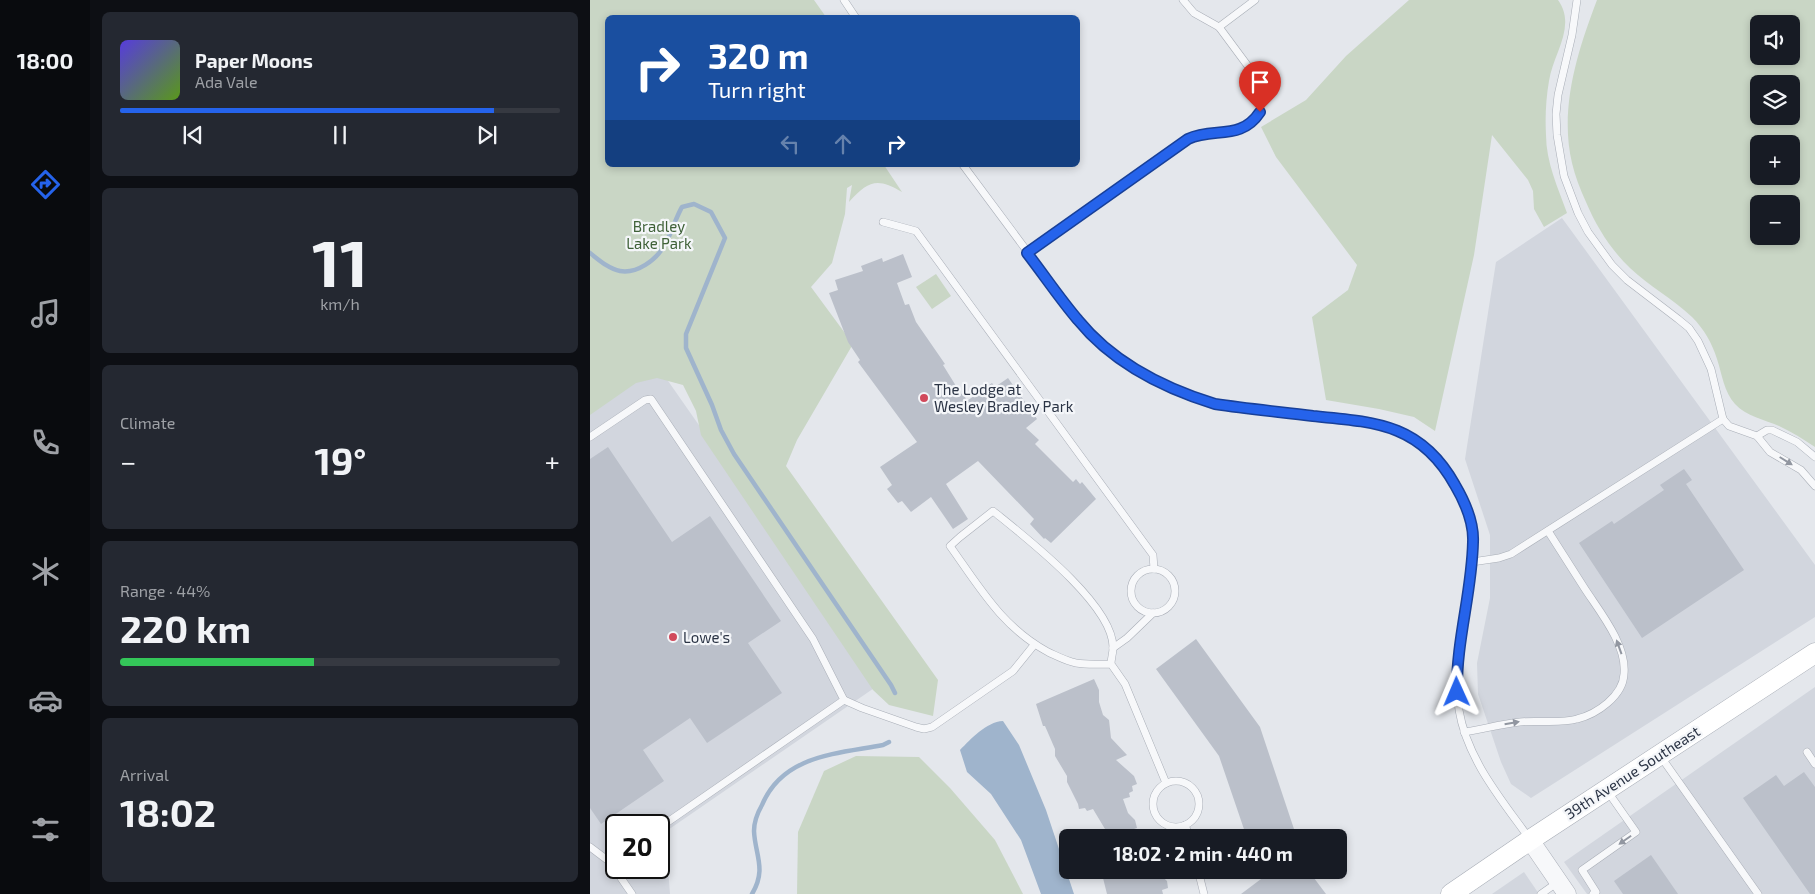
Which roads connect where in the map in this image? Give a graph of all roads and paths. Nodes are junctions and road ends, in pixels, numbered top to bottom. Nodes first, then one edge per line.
1 (844, 0) edge
2 (1183, 0) edge
3 (1255, 0) edge
4 (1578, 0) edge
5 (854, 15) edge
6 (1218, 27) junction
7 (964, 167) edge
8 (883, 222) dead end
9 (1027, 253) junction
10 (1722, 419) junction
11 (1757, 436) junction
12 (590, 437) edge
13 (1815, 457) edge
14 (1815, 486) edge
15 (1548, 531) junction
16 (1472, 562) junction
17 (1154, 570) junction
18 (1153, 614) junction
19 (1034, 644) junction
20 (1114, 648) junction
21 (1815, 653) edge
22 (1110, 664) junction
23 (844, 700) junction
24 (1464, 732) junction
25 (1807, 752) dead end
26 (1659, 755) junction
27 (1815, 764) edge
28 (1166, 782) junction
29 (1606, 789) junction
30 (670, 820) edge
31 (1186, 825) junction
32 (1187, 829) edge
33 (1530, 840) junction
34 (590, 847) edge
35 (605, 855) edge
36 (624, 879) edge
37 (1200, 879) edge
38 (1563, 888) edge
39 (632, 894) edge
40 (1204, 894) edge
41 (1451, 894) edge
42 (1541, 894) edge
43 (1593, 894) edge
44 (1758, 894) edge

1 - 5 lane
2 - 6 lane
3 - 6 lane
4 - 10 lane
6 - 9 lane
7 - 9 lane
8 - 17 lane
9 - 16 lane
10 - 11 lane
10 - 15 lane
11 - 13 lane
11 -> 14 lane
12 - 23 lane
15 - 16 lane
24 -> 15 lane
16 - 24 lane
17 - 18 lane
17 - 18 lane
18 - 20 lane
19 - 20 lane
19 - 22 lane
19 - 23 lane
20 - 22 lane
21 - 26 main road, 39th Avenue Southeast
22 - 28 lane
23 - 30 lane
24 - 33 lane
25 - 27 lane
26 - 29 main road, 39th Avenue Southeast
26 - 44 lane
28 - 31 lane
28 - 31 lane
29 - 33 main road, 39th Avenue Southeast
29 -> 43 lane
31 - 32 lane
33 - 38 street
33 - 41 main road, 39th Avenue Southeast
34 - 35 lane
36 - 39 lane
37 - 40 lane
38 - 42 lane

